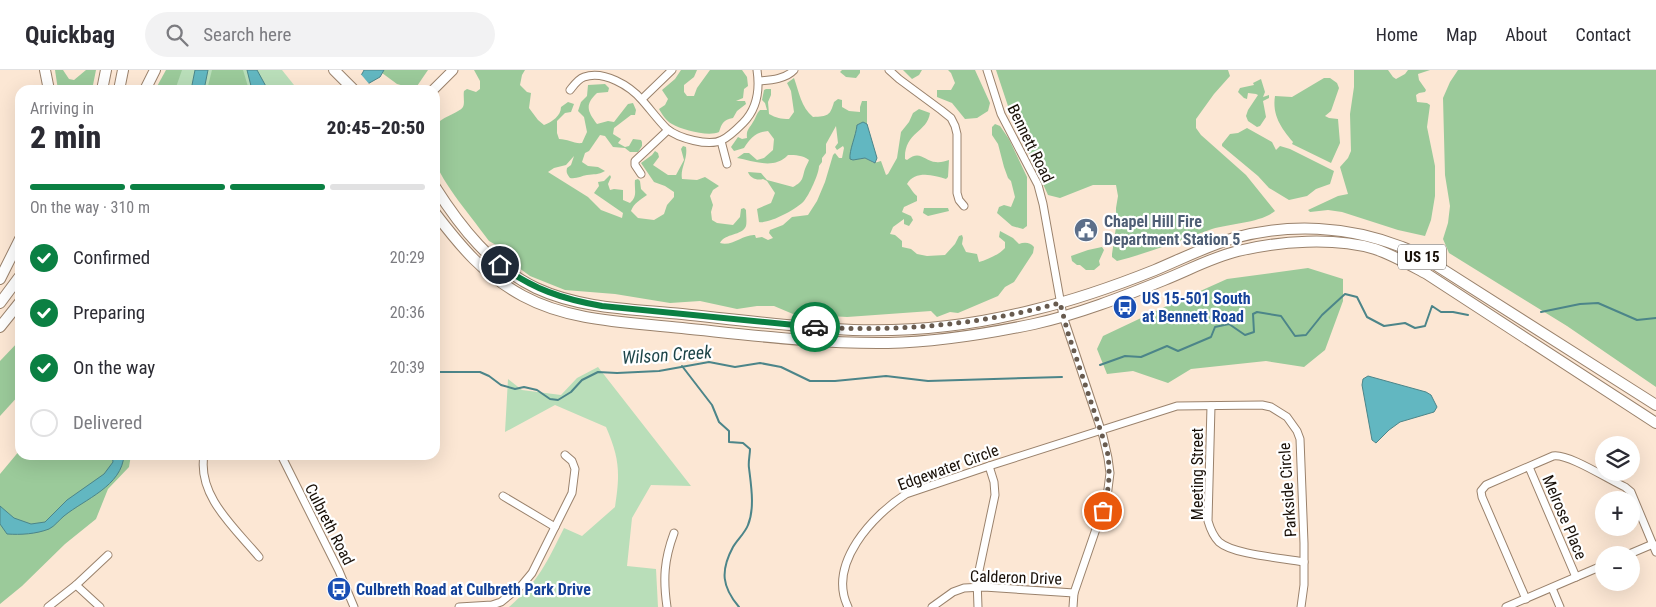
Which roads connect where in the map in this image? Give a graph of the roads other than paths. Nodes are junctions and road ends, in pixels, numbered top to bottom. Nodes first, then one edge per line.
1 (45, 70) edge
2 (106, 70) edge
3 (123, 70) edge
4 (155, 70) edge
5 (334, 70) edge
6 (453, 70) edge
7 (672, 70) edge
8 (757, 70) edge
9 (794, 70) edge
10 (889, 70) edge
11 (987, 70) edge
12 (759, 81) junction
13 (48, 85) edge
14 (103, 85) edge
15 (120, 85) edge
16 (148, 85) edge
17 (349, 85) edge
18 (438, 85) edge
19 (570, 90) dead end
20 (642, 99) junction
21 (668, 130) junction
22 (721, 141) junction
23 (727, 164) dead end
24 (641, 174) dead end
25 (440, 194) edge
26 (964, 206) dead end
27 (440, 220) edge
28 (15, 249) edge
29 (0, 279) edge
30 (15, 283) edge
31 (0, 303) edge
32 (1060, 303) junction
33 (15, 308) edge
34 (1063, 316) junction
35 (0, 327) edge
36 (1656, 405) edge
37 (1211, 406) junction
38 (1656, 423) edge
39 (1101, 430) junction
40 (565, 455) dead end
41 (204, 460) edge
42 (284, 460) edge
43 (989, 466) junction
44 (1529, 467) junction
45 (502, 496) dead end
46 (555, 527) junction
47 (674, 533) dead end
48 (1653, 544) junction
49 (1640, 550) edge
50 (1656, 552) edge
51 (108, 555) dead end
52 (259, 557) dead end
53 (1304, 562) junction
54 (1595, 569) edge
55 (1576, 578) junction
56 (76, 585) junction
57 (977, 587) junction
58 (1552, 588) junction
59 (1074, 593) junction
60 (1526, 599) junction
61 (493, 606) edge
62 (48, 607) edge
63 (100, 607) edge
64 (354, 607) edge
65 (459, 607) edge
66 (667, 607) edge
67 (848, 607) edge
68 (932, 607) edge
69 (978, 607) edge
70 (1073, 607) edge
71 (1301, 607) edge
72 (1506, 607) edge
73 (1560, 607) edge

1 - 13 highway
2 - 14 highway
3 - 15 highway
4 - 16 highway
5 - 17 highway
6 - 18 main road
7 - 20 street
8 - 12 street
9 - 12 street
10 - 26 street
11 - 32 street, Bennett Road
12 - 22 street
19 - 20 street
20 - 21 street
21 - 22 street
21 - 24 street
22 - 23 street
25 - 32 highway, US 15
27 - 34 highway, US 15
28 - 29 highway
30 - 31 highway
32 - 34 street, Bennett Road
32 - 36 highway, US 15
33 - 35 highway
34 - 38 highway, US 15
34 - 39 street, Bennett Road
37 - 39 street, Parkside Circle
37 - 53 street, Meeting Street
37 - 53 street, Parkside Circle
39 - 43 street, Edgewater Circle
39 - 59 street, Bennett Road
40 - 46 street
41 - 52 street
42 - 64 street, Culbreth Road
43 - 57 street
43 - 67 street, Edgewater Circle
44 - 48 street
44 - 55 street, Melrose Place
44 - 60 street
45 - 46 street
46 - 61 street
47 - 66 street
48 - 49 street
48 - 50 street
51 - 56 street
53 - 71 street, Parkside Circle
54 - 55 street
55 - 58 street
56 - 62 street
56 - 63 street
57 - 59 street, Calderon Drive
57 - 68 street, Calderon Drive
57 - 69 street
58 - 60 street
58 - 73 street
59 - 70 street, Bennett Road
60 - 72 street
61 - 65 street

